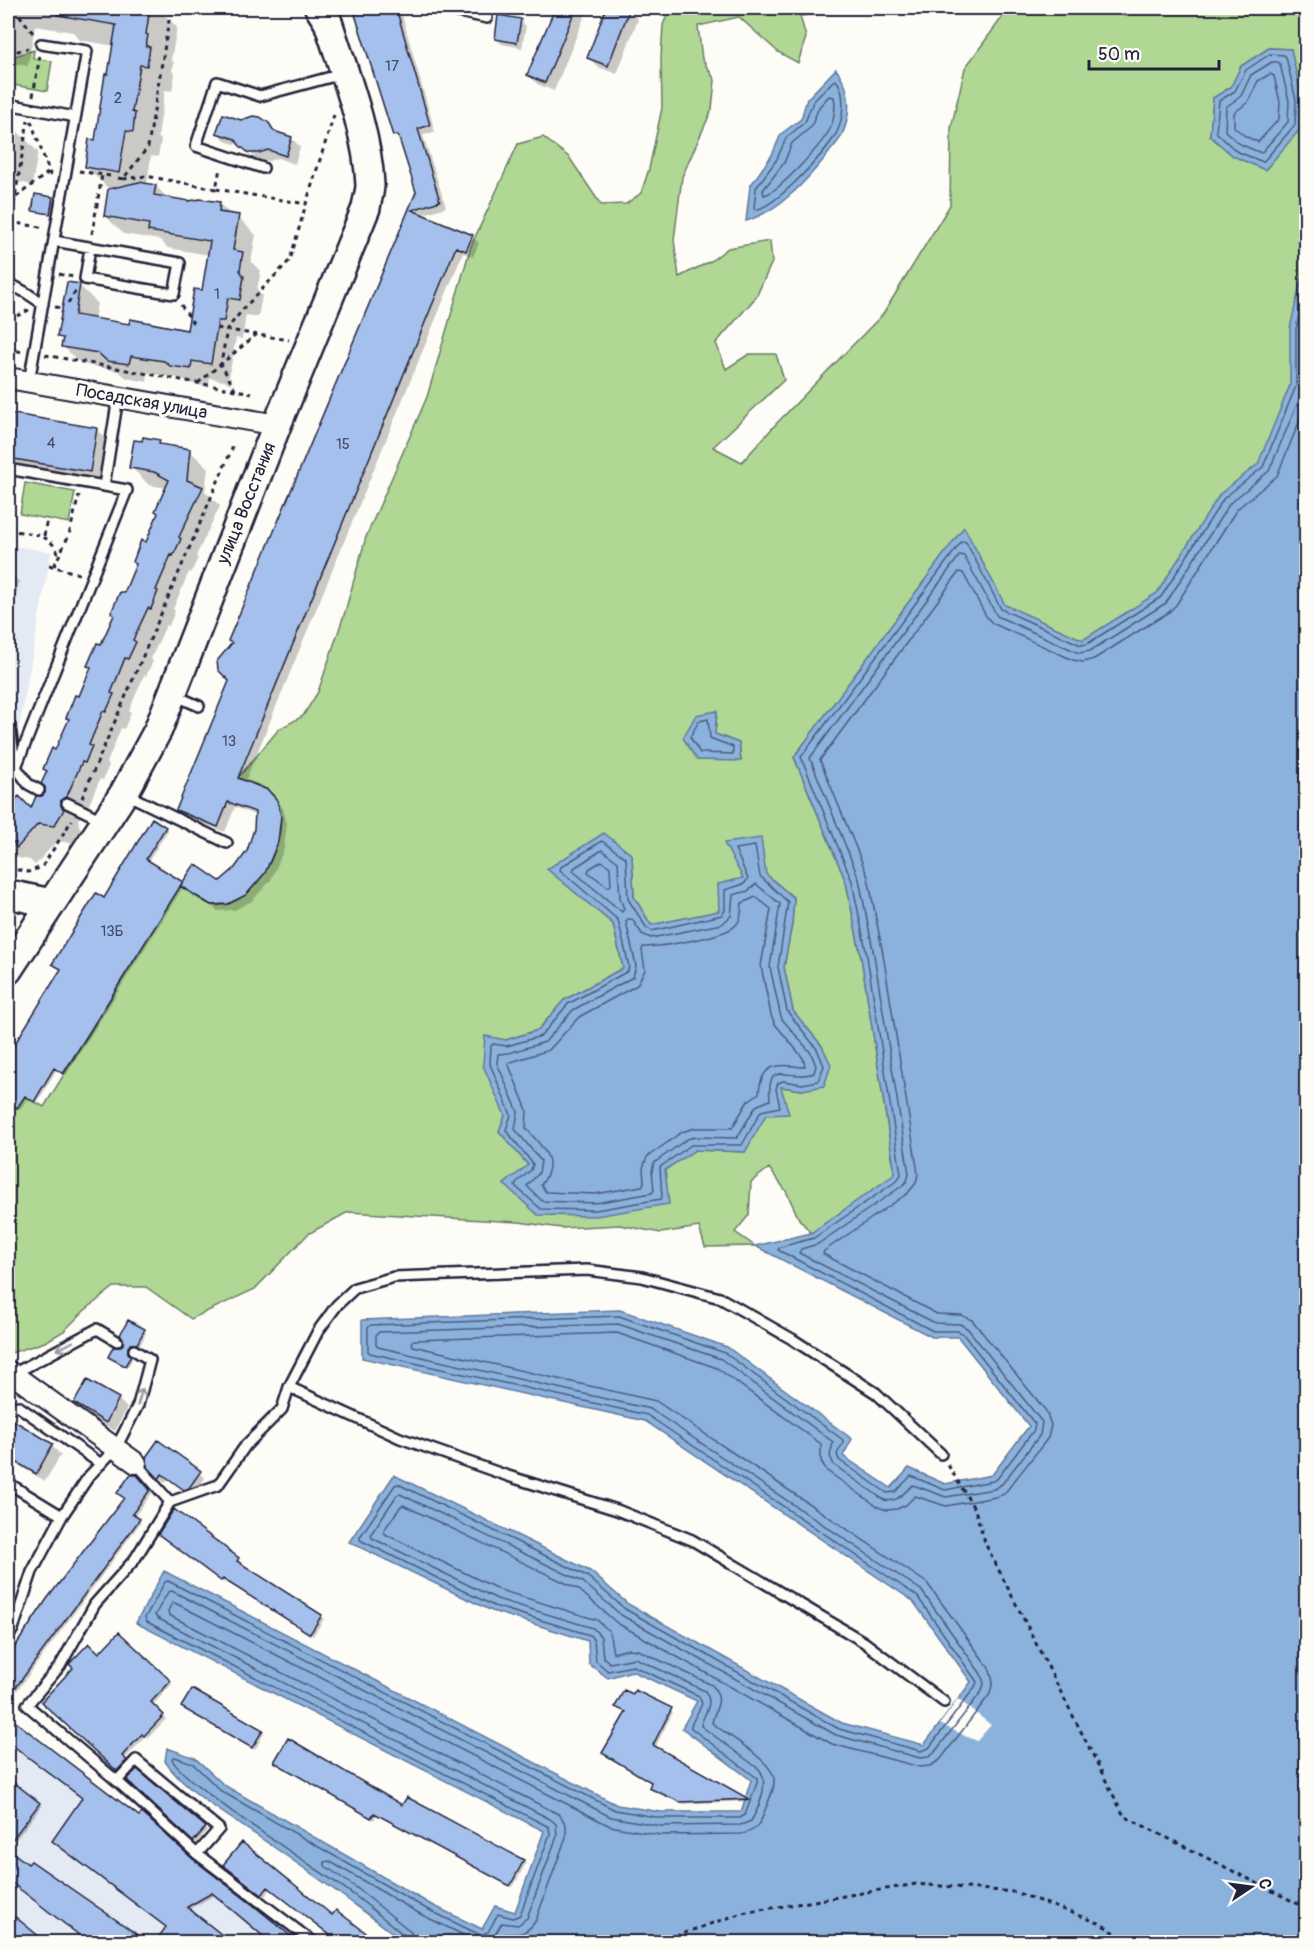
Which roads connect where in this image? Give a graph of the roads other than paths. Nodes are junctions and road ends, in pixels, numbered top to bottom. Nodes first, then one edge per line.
1 (319, 8) edge
2 (440, 8) edge
3 (487, 18) dead end
4 (41, 44) road end
5 (345, 73) junction
6 (8, 104) edge
7 (75, 117) junction
8 (263, 168) dead end
9 (54, 241) junction
10 (90, 248) junction
11 (8, 283) edge
12 (43, 304) junction
13 (8, 378) edge
14 (29, 382) junction
15 (118, 397) junction
16 (277, 425) junction
17 (8, 469) edge
18 (104, 486) junction
19 (171, 694) junction
20 (199, 706) dead end
21 (10, 726) dead end
22 (12, 766) edge
23 (39, 790) dead end
24 (124, 793) junction
25 (67, 803) dead end
26 (105, 822) junction
27 (227, 843) dead end
28 (8, 894) edge
29 (8, 910) edge
30 (46, 910) junction
31 (8, 970) edge
32 (117, 1341) dead end
33 (134, 1350) dead end
34 (10, 1373) edge
35 (289, 1387) junction
36 (8, 1408) edge
37 (116, 1448) junction
38 (941, 1454) road end
39 (136, 1463) joint
40 (101, 1464) junction
41 (8, 1483) edge
42 (170, 1502) junction
43 (62, 1516) junction
44 (8, 1637) edge
45 (944, 1702) dead end
46 (117, 1781) junction
47 (197, 1854) junction
48 (313, 1942) edge

1 - 5 main road, улица Восстания
2 - 3 lane
4 - 7 lane
5 - 8 lane
5 - 16 main road, улица Восстания
6 - 7 lane
7 - 9 lane
9 - 10 lane
9 - 12 lane
10 - 10 lane
11 - 12 lane
12 - 14 lane
13 - 14 street, Посадская улица
14 - 15 street, Посадская улица
15 - 16 street, Посадская улица
15 - 18 lane
16 - 19 main road, улица Восстания
17 - 18 lane
18 - 22 lane
19 - 20 lane
19 - 24 main road, улица Восстания
21 - 22 lane
22 - 23 lane
24 - 26 main road, улица Восстания
24 - 27 lane
25 - 26 lane
26 - 30 main road, улица Восстания
28 - 30 main road
29 - 30 main road
30 - 31 main road, улица Восстания
32 -> 34 lane
37 -> 33 lane
34 - 37 street
35 - 38 lane
35 - 42 lane
35 - 45 lane
36 - 40 lane
37 - 39 street
37 - 40 lane
39 - 42 lane
40 - 43 lane
41 - 43 lane
42 - 46 lane
43 - 44 lane
46 - 47 lane
46 - 47 lane
47 - 48 lane

